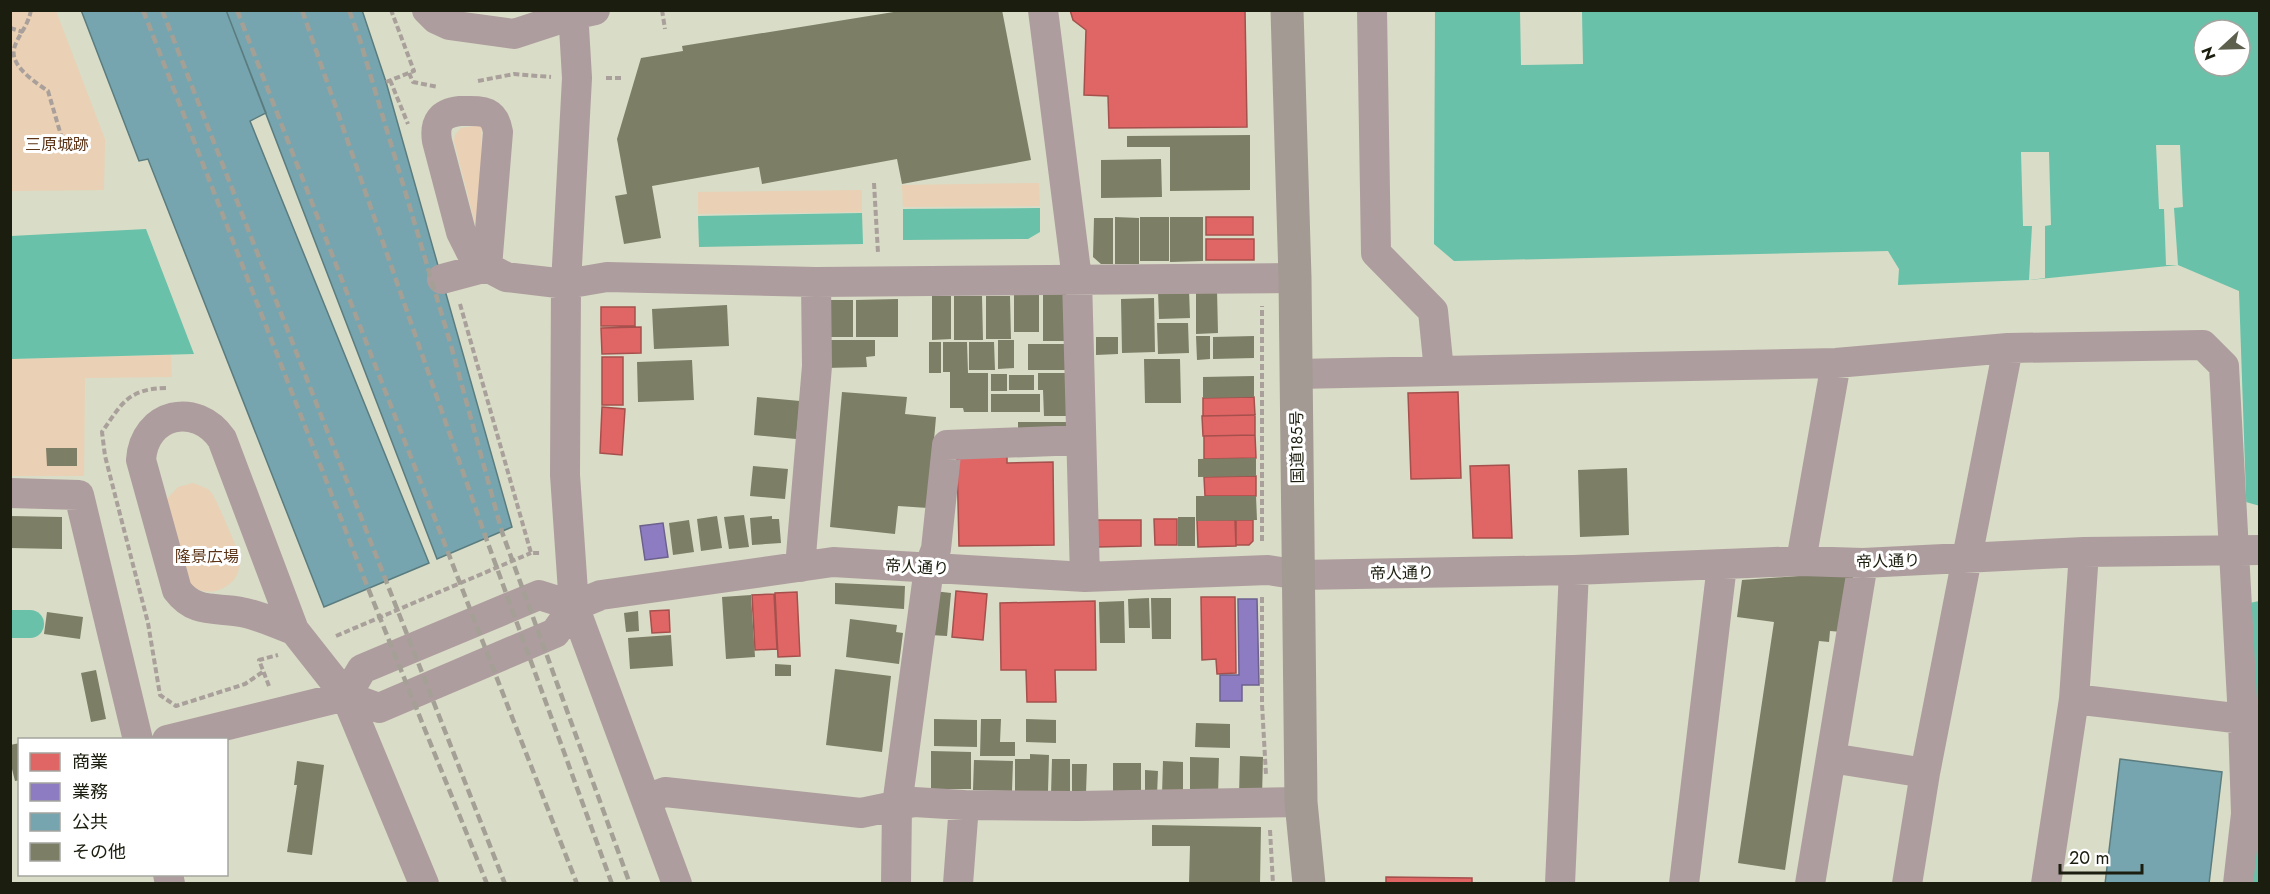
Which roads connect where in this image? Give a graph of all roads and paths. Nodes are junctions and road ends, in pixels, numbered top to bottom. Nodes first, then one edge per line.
1 (32, 10) edge
2 (391, 10) edge
3 (427, 10) edge
4 (536, 10) edge
5 (662, 10) edge
6 (1043, 10) edge
7 (1287, 10) edge
8 (1372, 10) edge
9 (580, 12) edge
10 (10, 28) edge
11 (665, 29) dead end
12 (23, 32) junction
13 (12, 53) edge
14 (409, 73) junction
15 (538, 77) dead end
16 (472, 82) dead end
17 (441, 87) dead end
18 (411, 135) dead end
19 (65, 148) dead end
20 (874, 183) dead end
21 (878, 253) dead end
22 (1262, 278) junction
23 (1295, 278) junction
24 (1077, 279) junction
25 (816, 282) junction
26 (566, 284) junction
27 (449, 286) joint
28 (2008, 348) junction
29 (1836, 363) junction
30 (1439, 371) junction
31 (1296, 374) junction
32 (171, 388) dead end
33 (1081, 440) junction
34 (10, 493) edge
35 (2247, 550) edge
36 (571, 552) junction
37 (2084, 552) junction
38 (531, 553) junction
39 (1966, 558) junction
40 (1801, 561) junction
41 (1863, 562) junction
42 (1722, 565) junction
43 (800, 567) junction
44 (929, 568) junction
45 (1262, 570) junction
46 (1574, 570) junction
47 (1300, 575) junction
48 (1085, 577) junction
49 (574, 606) junction
50 (301, 638) junction
51 (264, 671) junction
52 (346, 696) junction
53 (2074, 699) junction
54 (280, 712) junction
55 (2243, 719) junction
56 (138, 738) edge
57 (175, 738) edge
58 (1831, 758) junction
59 (1924, 773) junction
60 (646, 799) junction
61 (1301, 802) junction
62 (1268, 803) junction
63 (897, 805) junction
64 (964, 805) junction
65 (424, 884) edge
66 (677, 884) edge
67 (896, 884) edge
68 (958, 884) edge
69 (1273, 884) edge
70 (1310, 884) edge
71 (1560, 884) edge
72 (1684, 884) edge
73 (1810, 884) edge
74 (1907, 884) edge
75 (2046, 884) edge
76 (2238, 884) edge

1 - 12 path
2 - 14 path
3 - 9 street
4 - 9 street
5 - 11 path
6 - 24 street
7 - 23 highway, 国道185号
8 - 30 street
9 - 26 street
10 - 12 path
12 - 13 path
13 - 19 path
14 - 17 path
14 - 18 path
15 - 16 path
20 - 21 path
22 - 23 street
22 - 24 street
22 - 45 path
23 - 31 highway, 国道185号
24 - 25 street
24 - 33 street
25 - 26 street
25 - 43 street
26 - 27 street
26 - 36 street
27 - 38 path
28 - 29 street
28 - 35 street
28 - 39 street
29 - 30 street
29 - 40 street
30 - 31 street
31 - 47 highway, 国道185号
32 - 51 path
33 - 44 street
33 - 48 street
34 - 56 street
35 - 37 street, 帝人通り
35 - 55 street
36 - 38 path
36 - 49 street
37 - 39 street, 帝人通り
37 - 53 street
38 - 50 path
39 - 41 street, 帝人通り
39 - 59 street
40 - 41 street, 帝人通り
40 - 42 street, 帝人通り
41 - 58 street
42 - 46 street, 帝人通り
42 - 72 street
43 - 44 street, 帝人通り
43 - 49 street, 帝人通り
44 - 48 street, 帝人通り
44 - 63 street
45 - 47 street, 帝人通り
45 - 48 street, 帝人通り
45 - 62 path
46 - 47 street, 帝人通り
46 - 71 street
47 - 61 highway, 国道185号
49 - 52 street
49 - 52 street
49 - 60 street
50 - 50 street
50 - 51 path
50 - 52 street
51 - 54 path
52 - 54 street
52 - 65 street
53 - 55 street
53 - 75 street
54 - 57 street
55 - 76 street
58 - 59 street
58 - 73 street
59 - 74 street
60 - 63 street
60 - 66 street
61 - 62 street
61 - 70 highway, 国道185号
62 - 64 street
62 - 69 path
63 - 64 street
63 - 67 street
64 - 68 street

